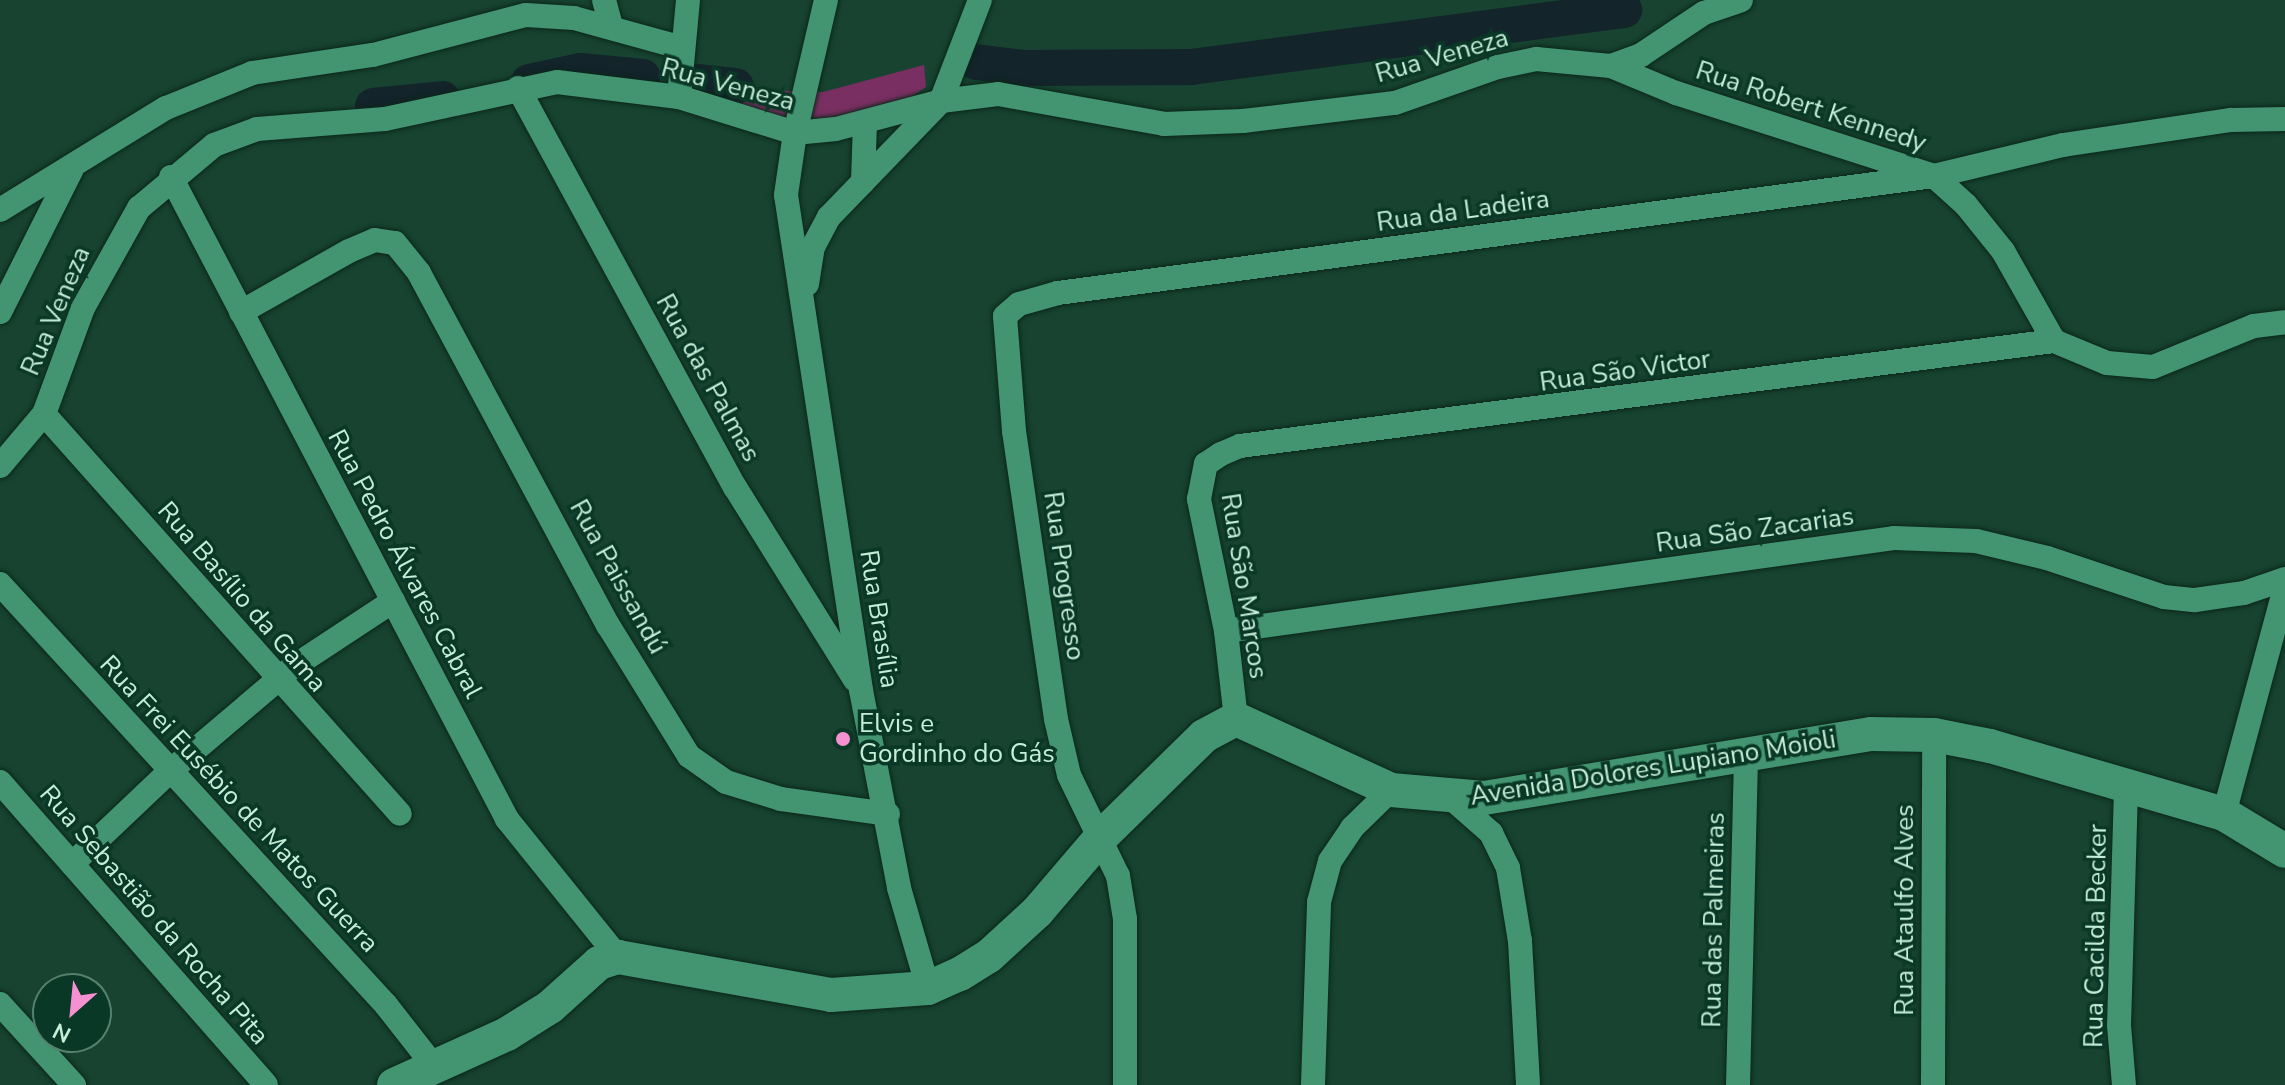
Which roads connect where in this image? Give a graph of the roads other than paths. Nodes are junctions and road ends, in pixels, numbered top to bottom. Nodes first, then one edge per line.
1 (604, 0) edge
2 (688, 0) edge
3 (826, 0) edge
4 (980, 0) edge
5 (1741, 0) edge
6 (1697, 6) edge
7 (524, 8) edge
8 (611, 27) junction
9 (683, 48) junction
10 (1611, 66) junction
11 (518, 88) junction
12 (679, 97) junction
13 (941, 101) junction
14 (2285, 119) edge
15 (865, 123) junction
16 (795, 133) junction
17 (72, 169) junction
18 (1934, 176) junction
19 (171, 177) junction
20 (863, 182) junction
21 (786, 195) junction
22 (0, 210) edge
23 (829, 217) junction
24 (805, 301) junction
25 (0, 312) edge
26 (241, 312) junction
27 (1005, 316) joint
28 (2285, 322) edge
29 (2054, 341) junction
30 (44, 414) junction
31 (1206, 464) joint
32 (0, 466) edge
33 (2285, 579) edge
34 (0, 584) edge
35 (2285, 588) edge
36 (393, 601) junction
37 (1226, 631) junction
38 (277, 681) junction
39 (861, 690) junction
40 (1236, 719) junction
41 (1934, 735) junction
42 (1746, 756) junction
43 (169, 772) junction
44 (0, 782) edge
45 (2126, 788) junction
46 (1391, 790) junction
47 (1450, 797) junction
48 (400, 814) dead end
49 (888, 814) junction
50 (2224, 814) junction
51 (1101, 837) junction
52 (2285, 851) edge
53 (72, 864) junction
54 (618, 957) junction
55 (928, 988) junction
56 (0, 1004) edge
57 (433, 1065) junction
58 (74, 1085) edge
59 (266, 1085) edge
60 (394, 1085) edge
61 (1125, 1085) edge
62 (1313, 1085) edge
63 (1528, 1085) edge
64 (1738, 1085) edge
65 (1933, 1085) edge
66 (2124, 1085) edge

1 - 8 street
2 - 9 street
3 - 16 street, Rua Brasília
4 - 13 street
5 - 6 street, Rua Veneza
6 - 10 street, Rua Veneza
7 - 8 street
7 - 17 street
8 - 9 street
9 - 12 street
10 - 13 street, Rua Veneza
10 - 18 street, Rua Robert Kennedy
11 - 12 street, Rua Veneza
11 - 19 street, Rua Veneza
11 - 39 street, Rua das Palmas
12 - 16 street, Rua Veneza
13 - 15 street, Rua Veneza
13 - 20 street, Rua Brasília
14 - 18 street, Rua da Ladeira
15 - 16 street, Rua Veneza
15 - 20 street
16 - 21 street, Rua Brasília
17 - 22 street
17 - 25 street
18 - 27 street, Rua da Ladeira
18 - 29 street, Rua Robert Kennedy
19 - 26 street, Rua Pedro Álvares Cabral
19 - 30 street, Rua Veneza
20 - 23 street, Rua Brasília
21 - 23 street
21 - 24 street, Rua Brasília
23 - 24 street, Rua Brasília
24 - 39 street, Rua Brasília
26 - 36 street, Rua Pedro Álvares Cabral
26 - 49 street, Rua Paissandú
27 - 51 street, Rua Progresso
28 - 29 street
29 - 31 street, Rua São Victor
30 - 32 street, Rua Veneza
30 - 38 street, Rua Basílio da Gama
31 - 37 street, Rua São Marcos
33 - 37 street, Rua São Zacarias
34 - 43 street, Rua Frei Eusébio de Matos Guerra
35 - 50 street
36 - 38 street
36 - 54 street, Rua Pedro Álvares Cabral
37 - 40 street, Rua São Marcos
38 - 43 street
38 - 48 street, Rua Basílio da Gama
39 - 49 street, Rua Brasília
40 - 46 main road, Avenida Dolores Lupiano Moioli
40 - 51 main road
41 - 42 main road, Avenida Dolores Lupiano Moioli
41 - 45 main road, Avenida Dolores Lupiano Moioli
41 - 65 street, Rua Ataulfo Alves
42 - 47 main road, Avenida Dolores Lupiano Moioli
42 - 64 street, Rua das Palmeiras
43 - 53 street
43 - 57 street, Rua Frei Eusébio de Matos Guerra
44 - 53 street, Rua Sebastião da Rocha Pita
45 - 50 main road, Avenida Dolores Lupiano Moioli
45 - 66 street, Rua Cacilda Becker
46 - 47 main road, Avenida Dolores Lupiano Moioli
46 - 62 street
47 - 63 street
49 - 55 street, Rua Brasília
50 - 52 main road, Avenida Dolores Lupiano Moioli
51 - 55 main road
51 - 61 street, Rua Progresso
53 - 59 street, Rua Sebastião da Rocha Pita
54 - 55 main road
54 - 57 main road
56 - 58 street
57 - 60 main road

